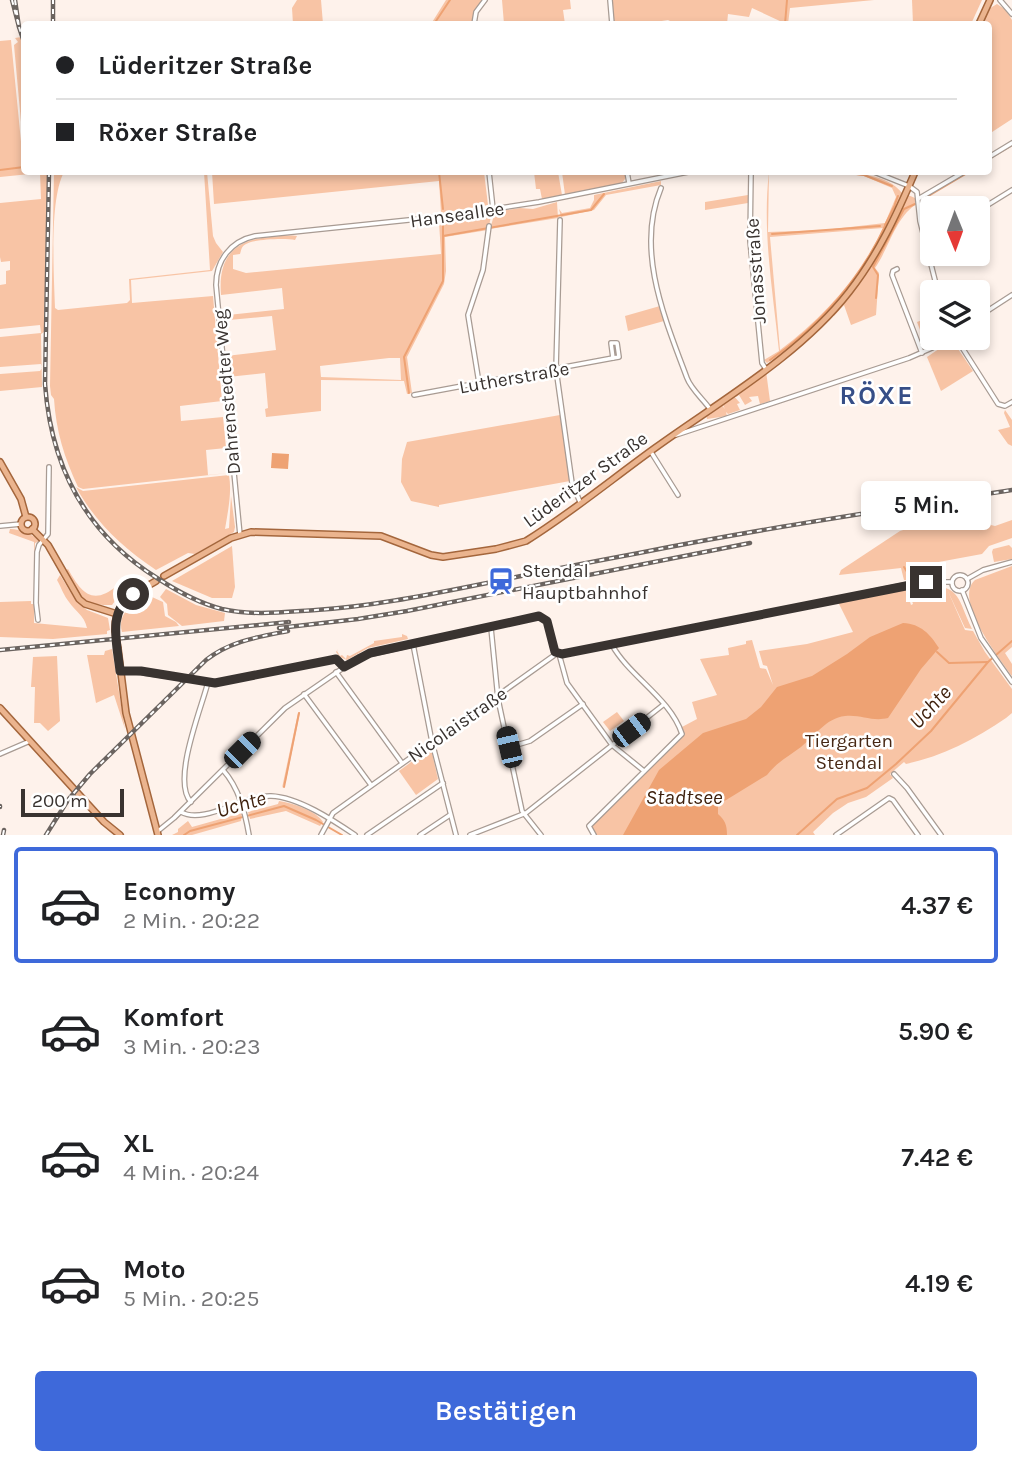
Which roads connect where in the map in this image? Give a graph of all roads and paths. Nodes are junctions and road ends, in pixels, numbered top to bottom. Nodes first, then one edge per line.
1 (485, 0) edge
2 (610, 0) edge
3 (989, 0) edge
4 (1000, 0) edge
5 (1012, 14) edge
6 (474, 21) edge
7 (612, 21) edge
8 (980, 21) edge
9 (1012, 143) edge
10 (992, 155) edge
11 (489, 175) edge
12 (628, 175) edge
13 (673, 175) edge
14 (751, 175) edge
15 (882, 175) edge
16 (914, 175) edge
17 (959, 175) edge
18 (629, 184) junction
19 (909, 186) junction
20 (661, 188) dead end
21 (1012, 190) edge
22 (918, 198) junction
23 (990, 204) edge
24 (493, 209) junction
25 (920, 211) edge
26 (560, 220) dead end
27 (489, 228) dead end
28 (227, 251) joint
29 (897, 269) dead end
30 (1012, 295) edge
31 (990, 309) edge
32 (927, 350) edge
33 (964, 350) edge
34 (922, 353) junction
35 (613, 358) dead end
36 (556, 369) junction
37 (765, 369) junction
38 (479, 383) junction
39 (414, 394) dead end
40 (1012, 402) edge
41 (710, 409) junction
42 (701, 416) junction
43 (717, 421) junction
44 (671, 437) junction
45 (650, 452) junction
46 (0, 462) edge
47 (49, 467) dead end
48 (678, 495) dead end
49 (580, 502) junction
50 (26, 517) junction
51 (21, 524) junction
52 (0, 526) edge
53 (32, 528) junction
54 (240, 535) junction
55 (44, 540) junction
56 (1012, 562) edge
57 (164, 576) dead end
58 (967, 579) junction
59 (156, 582) dead end
60 (952, 582) junction
61 (962, 590) junction
62 (117, 614) junction
63 (38, 620) dead end
64 (491, 628) junction
65 (413, 644) junction
66 (612, 645) junction
67 (558, 654) junction
68 (344, 667) junction
69 (120, 671) junction
70 (336, 672) junction
71 (208, 682) junction
72 (1012, 682) edge
73 (304, 694) junction
74 (498, 696) junction
75 (583, 704) junction
76 (663, 705) junction
77 (0, 708) edge
78 (30, 741) junction
79 (432, 742) junction
80 (612, 745) junction
81 (509, 747) junction
82 (0, 754) edge
83 (402, 763) junction
84 (222, 770) junction
85 (644, 771) junction
86 (894, 774) dead end
87 (443, 783) junction
88 (371, 785) junction
89 (191, 802) junction
90 (242, 802) junction
91 (181, 812) junction
92 (523, 814) junction
93 (451, 815) junction
94 (328, 820) junction
95 (113, 829) junction
96 (156, 834) edge
97 (120, 835) edge
98 (126, 835) edge
99 (250, 835) edge
100 (321, 835) edge
101 (355, 835) edge
102 (366, 835) edge
103 (420, 835) edge
104 (456, 835) edge
105 (470, 835) edge
106 (541, 835) edge
107 (594, 835) edge
108 (836, 835) edge
109 (918, 835) edge
110 (942, 835) edge

1 - 6 street
2 - 7 street
3 - 8 main road
4 - 5 street
9 - 10 street
11 - 24 street
12 - 18 street
13 - 18 street, Hanseallee
14 - 37 street, Jonasstraße
15 - 19 street
16 - 19 main road, Lüderitzer Straße
17 - 22 street
18 - 24 street, Hanseallee
19 - 22 street
19 - 37 main road, Lüderitzer Straße
20 - 41 street
21 - 23 street
22 - 25 street
24 - 28 street, Hanseallee
26 - 36 street
27 - 38 street
28 - 54 street, Dahrenstedter Weg
29 - 34 street
30 - 31 street
32 - 34 street
33 - 40 street
34 - 43 street
35 - 36 street, Lutherstraße
36 - 38 street, Lutherstraße
36 - 49 street
37 - 41 main road, Lüderitzer Straße
38 - 39 street, Lutherstraße
41 - 42 main road, Lüderitzer Straße
42 - 43 street
42 - 44 main road, Lüderitzer Straße
43 - 44 street
44 - 45 main road, Lüderitzer Straße
45 - 48 street
45 - 49 main road, Lüderitzer Straße
46 - 50 main road
47 - 55 street
49 - 54 main road, Lüderitzer Straße
50 - 51 main road
50 - 53 main road
51 - 52 street
51 - 53 main road
53 - 55 main road
54 - 57 main road, Lüderitzer Straße
55 - 62 main road
55 - 63 street
56 - 58 street
58 - 60 street
58 - 61 street
59 - 62 main road
60 - 61 street
60 - 66 street, Nicolaistraße
61 - 72 street
62 - 69 main road, bridge
64 - 65 street
64 - 67 street
64 - 74 street
65 - 68 street
65 - 79 street
66 - 67 street, Nicolaistraße
66 - 76 street
67 - 74 street, Nicolaistraße
67 - 75 street
68 - 70 street
68 - 71 street
69 - 71 street
69 - 96 main road
70 - 73 street
70 - 83 street
71 - 89 street
73 - 84 street
73 - 88 street
74 - 79 street, Nicolaistraße
74 - 81 street
75 - 80 street
75 - 81 street
76 - 80 street
76 - 85 street
77 - 78 main road
78 - 82 street
78 - 95 main road
79 - 83 street, Nicolaistraße
79 - 87 street
80 - 85 street
80 - 92 street
81 - 92 street
83 - 88 street, Nicolaistraße
84 - 89 street
84 - 90 street
85 - 107 street
86 - 110 street
87 - 93 street
87 - 102 street
88 - 94 street, Nicolaistraße
89 - 91 street
90 - 91 street
90 - 94 street
90 - 99 street
91 - 96 street
92 - 105 street
92 - 106 street
93 - 103 street
93 - 104 street
94 - 100 street, Nicolaistraße
94 - 101 street
95 - 97 main road
95 - 98 main road
108 - 109 street

